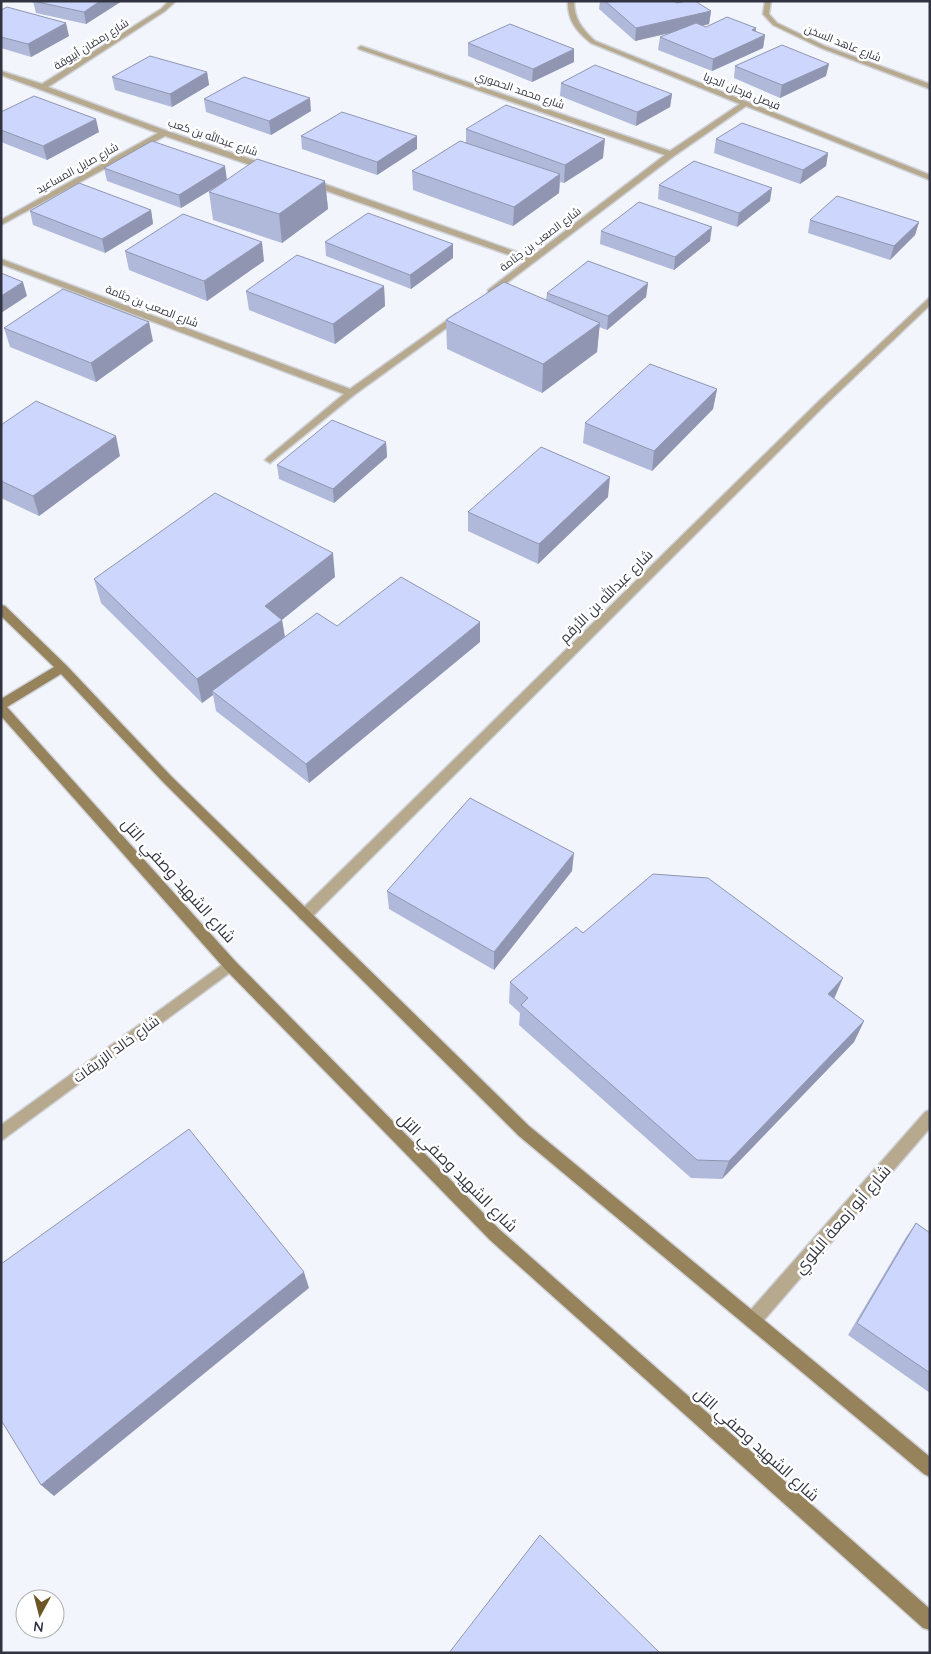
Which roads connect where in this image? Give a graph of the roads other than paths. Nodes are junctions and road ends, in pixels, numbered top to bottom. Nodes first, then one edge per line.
1 (173, 1) edge
2 (571, 1) edge
3 (768, 1) edge
4 (361, 48) dead end
5 (1, 73) edge
6 (43, 86) junction
7 (930, 87) edge
8 (744, 104) junction
9 (164, 133) junction
10 (671, 154) junction
11 (275, 170) edge
12 (930, 178) edge
13 (303, 180) edge
14 (1, 223) edge
15 (532, 260) junction
16 (1, 261) edge
17 (481, 300) edge
18 (930, 300) edge
19 (466, 311) edge
20 (351, 393) junction
21 (270, 460) dead end
22 (1, 609) edge
23 (62, 668) junction
24 (1, 706) edge
25 (305, 915) junction
26 (230, 965) junction
27 (930, 1118) edge
28 (1, 1134) edge
29 (753, 1320) junction
30 (930, 1468) edge
31 (930, 1621) edge

1 - 6 street, شارع رمضان أبيوقة
2 - 8 street, فيصل فرحان الجربا
3 - 7 street, شارع عاهد السخن
4 - 10 street, شارع محمد الحموري
5 - 6 street, شارع عبدالله بن كعب
6 - 9 street, شارع عبدالله بن كعب
8 - 10 street, شارع الصعب بن جثامة
8 - 12 street, فيصل فرحان الجربا
9 - 11 street, شارع عبدالله بن كعب
9 - 14 street, شارع صايل المساعيد
10 - 15 street, شارع الصعب بن جثامة
13 - 15 street
15 - 17 street, شارع الصعب بن جثامة
16 - 20 street, شارع الصعب بن جثامة
18 - 25 street, شارع عبدالله بن الأرقم
19 - 20 street
20 - 21 street
22 - 23 main road
23 - 24 main road
23 - 25 main road
24 - 26 main road, شارع الشهيد وصفي التل
25 - 29 main road
26 - 28 street, شارع خالد الزريقات
26 - 31 main road, شارع الشهيد وصفي التل
27 - 29 street, شارع أبو زمعة البلوي
29 - 30 main road

